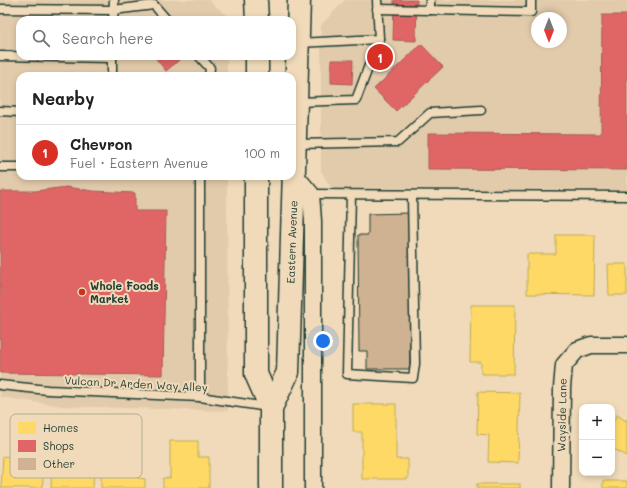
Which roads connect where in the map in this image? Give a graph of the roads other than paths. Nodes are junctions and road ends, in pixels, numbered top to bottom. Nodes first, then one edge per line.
1 (114, 0) edge
2 (256, 0) edge
3 (299, 0) edge
4 (377, 0) edge
5 (430, 0) edge
6 (531, 0) edge
7 (0, 9) edge
8 (377, 9) junction
9 (113, 10) junction
10 (430, 10) junction
11 (113, 16) edge
12 (164, 16) edge
13 (257, 16) edge
14 (379, 39) junction
15 (297, 43) junction
16 (0, 56) edge
17 (16, 56) edge
18 (112, 60) edge
19 (203, 60) edge
20 (257, 60) edge
21 (112, 72) edge
22 (210, 72) edge
23 (257, 72) edge
24 (296, 102) joint
25 (481, 110) dead end
26 (0, 111) edge
27 (16, 112) edge
28 (296, 144) edge
29 (0, 167) edge
30 (16, 167) edge
31 (296, 176) edge
32 (200, 180) edge
33 (256, 180) edge
34 (295, 180) edge
35 (311, 194) junction
36 (351, 195) junction
37 (412, 196) junction
38 (627, 196) edge
39 (627, 345) edge
40 (0, 385) edge
41 (200, 397) junction
42 (271, 408) junction
43 (271, 488) edge
44 (313, 488) edge
45 (561, 488) edge

1 - 9 lane
2 - 13 main road
3 - 15 main road, Eastern Avenue
4 - 8 lane
5 - 10 lane
6 - 10 lane
7 - 9 lane
8 - 10 lane
8 - 14 lane
9 - 11 lane
9 - 12 lane
14 - 15 lane
14 - 24 lane
15 - 24 main road, Eastern Avenue
16 - 17 lane
18 - 21 lane
19 - 22 lane
20 - 23 main road
25 - 28 lane
26 - 27 lane
29 - 30 lane
31 - 35 street
32 - 41 lane
33 - 42 main road, Eastern Avenue
34 - 42 main road, Eastern Avenue
35 - 36 lane
35 - 44 street
36 - 37 lane
36 - 37 lane
37 - 38 lane
39 - 45 street, Wayside Lane
40 - 41 lane, Vulcan Dr Arden Way Alley
41 - 42 lane, Vulcan Dr Arden Way Alley
42 - 43 main road, Eastern Avenue

